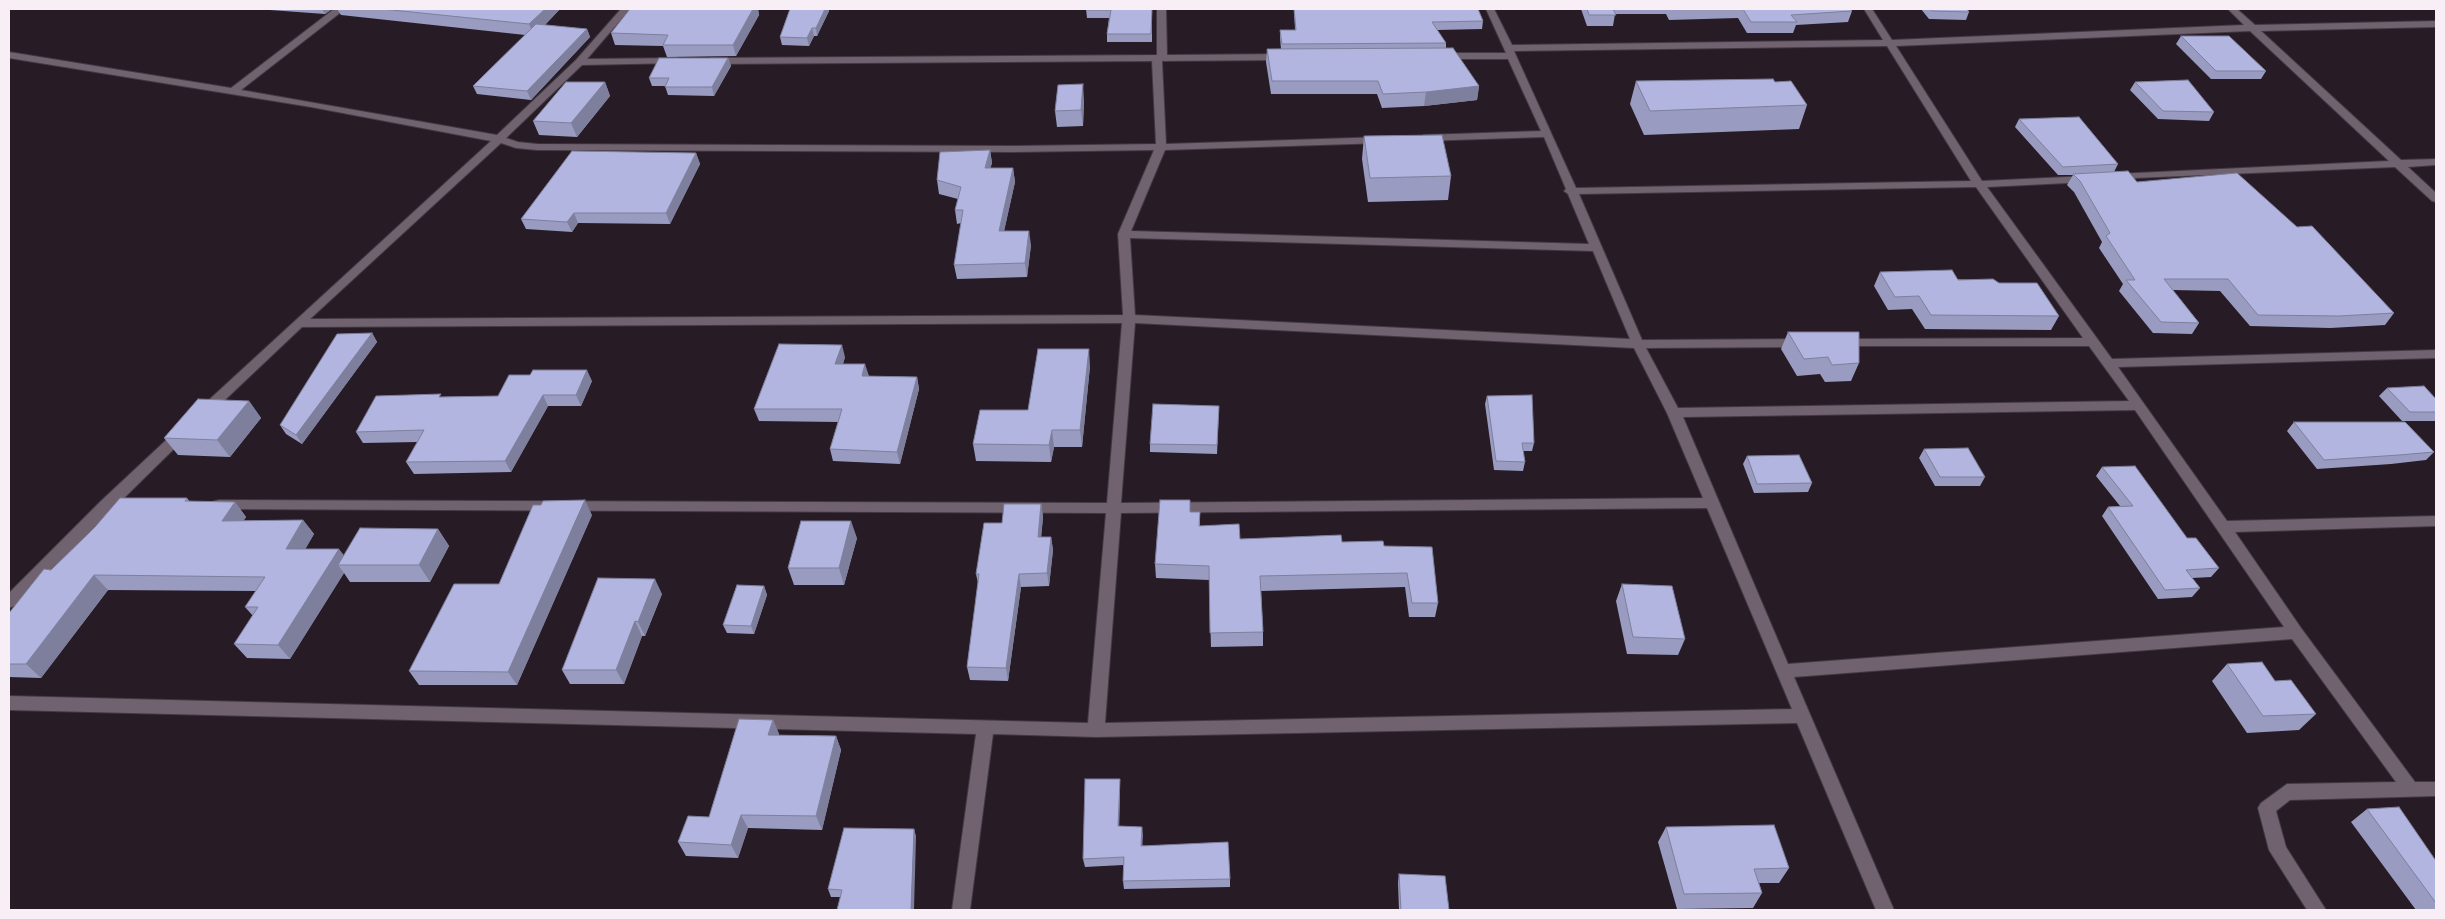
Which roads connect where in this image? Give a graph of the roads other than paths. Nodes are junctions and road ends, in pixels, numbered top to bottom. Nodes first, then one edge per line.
1 (340, 9) edge
2 (626, 9) edge
3 (1162, 9) edge
4 (1490, 9) edge
5 (1868, 9) edge
6 (2232, 9) edge
7 (2436, 24) edge
8 (2252, 28) junction
9 (1890, 43) junction
10 (1511, 52) junction
11 (9, 55) edge
12 (1434, 56) edge
13 (1298, 57) edge
14 (1160, 58) junction
15 (578, 62) junction
16 (233, 91) junction
17 (1548, 134) junction
18 (499, 139) junction
19 (1161, 147) junction
20 (2436, 162) edge
21 (2397, 164) junction
22 (1979, 184) junction
23 (1570, 191) junction
24 (2436, 199) edge
25 (1124, 234) junction
26 (1595, 248) junction
27 (1128, 319) junction
28 (298, 323) junction
29 (2091, 342) junction
30 (1638, 344) junction
31 (2436, 354) edge
32 (2108, 363) junction
33 (2139, 405) junction
34 (1674, 413) junction
35 (1710, 504) junction
36 (106, 505) junction
37 (146, 505) edge
38 (206, 505) edge
39 (1114, 508) junction
40 (2436, 522) edge
41 (2224, 527) junction
42 (9, 602) edge
43 (2296, 632) junction
44 (1784, 671) junction
45 (9, 703) edge
46 (1804, 716) junction
47 (985, 729) junction
48 (1096, 730) junction
49 (2436, 789) edge
50 (2411, 790) junction
51 (961, 910) edge
52 (1885, 910) edge
53 (2317, 910) edge

1 - 16 street
2 - 15 street
3 - 14 street
4 - 10 street
5 - 9 street
6 - 8 street
7 - 8 street
8 - 9 street
8 - 21 street
9 - 10 street
9 - 22 street
10 - 12 street
10 - 17 street
11 - 16 street
13 - 14 street
14 - 15 street
14 - 19 street
15 - 18 street
16 - 18 street
17 - 19 street
17 - 23 street
18 - 19 street
18 - 28 street
19 - 25 street
20 - 21 street
21 - 22 street
21 - 24 street
22 - 23 street
22 - 29 street
23 - 26 street
25 - 26 street
25 - 27 street
26 - 30 street
27 - 28 street
27 - 30 street
27 - 39 street
28 - 36 street
29 - 30 street
29 - 32 street
30 - 34 street
31 - 32 street
32 - 33 street
33 - 34 street
33 - 41 street
34 - 35 street
35 - 39 street
35 - 44 street
36 - 37 street
36 - 42 street
38 - 39 street
39 - 48 street
40 - 41 street
41 - 43 street
43 - 44 street
43 - 50 street
44 - 46 street
45 - 47 street
46 - 48 street
46 - 52 street
47 - 48 street
47 - 51 street
49 - 50 street
50 - 53 street

